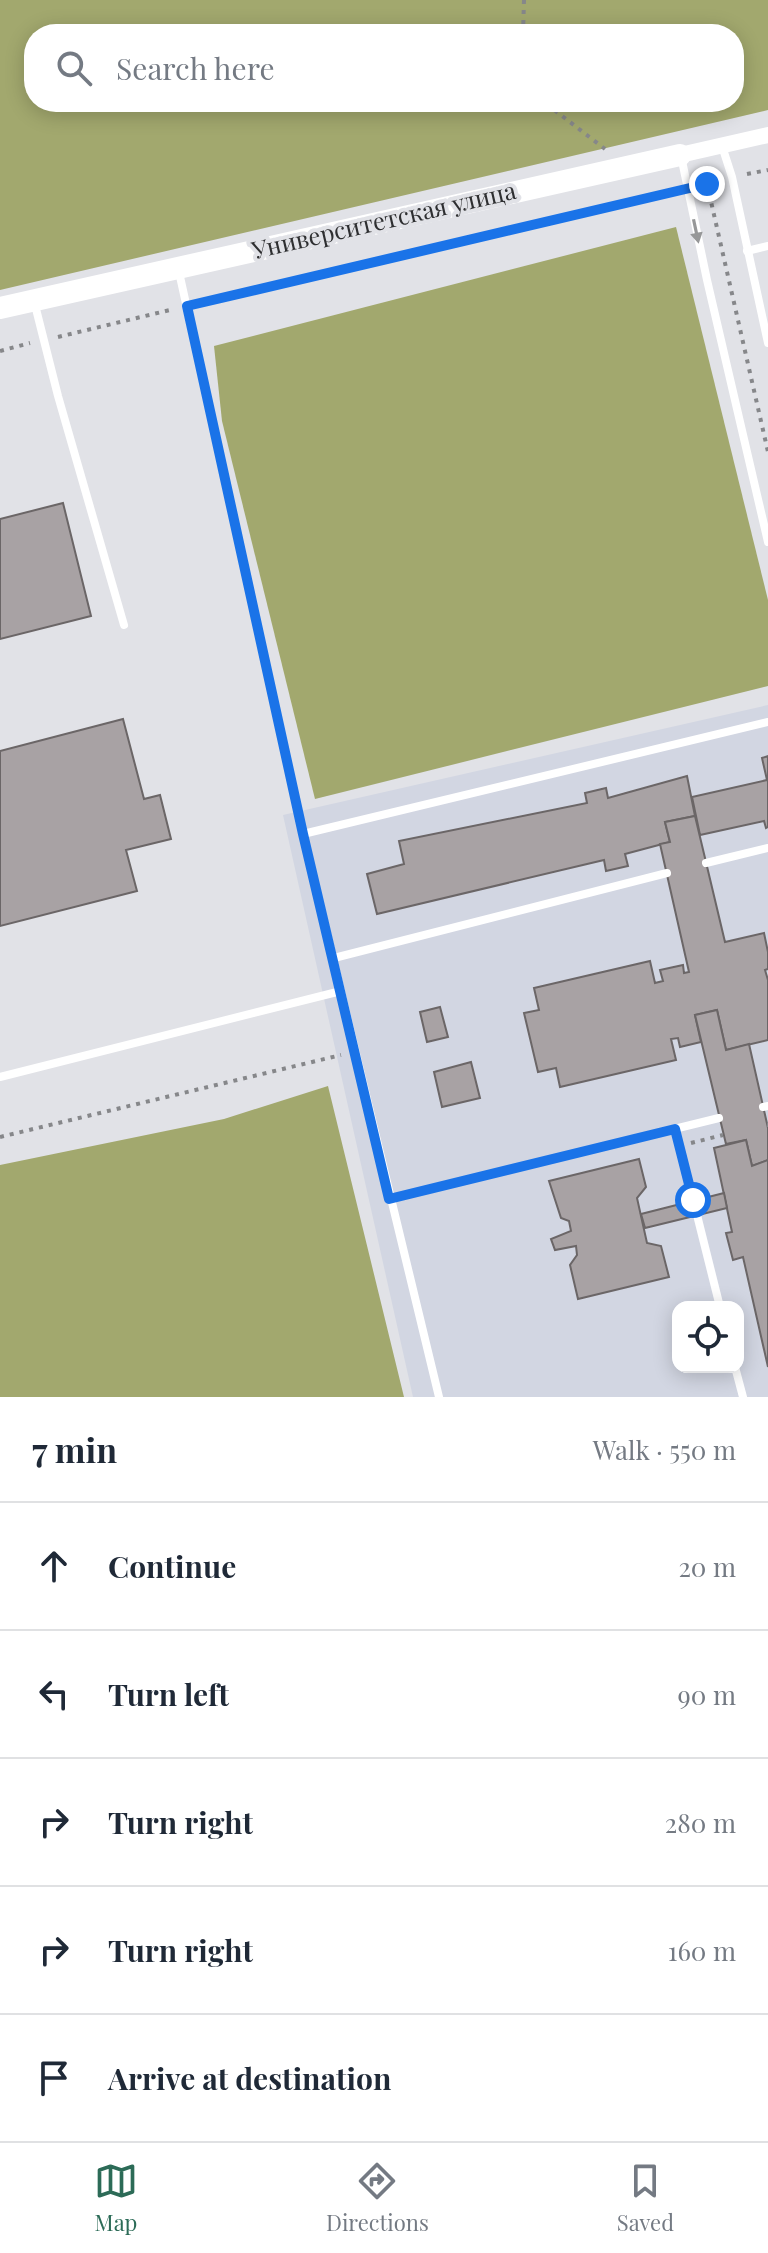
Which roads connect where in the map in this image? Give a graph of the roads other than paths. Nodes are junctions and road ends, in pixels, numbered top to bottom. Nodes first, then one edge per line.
1 (768, 135) edge
2 (722, 146) junction
3 (680, 155) junction
4 (768, 246) edge
5 (747, 251) junction
6 (178, 267) junction
7 (34, 300) junction
8 (0, 308) edge
9 (768, 343) edge
10 (768, 542) edge
11 (124, 625) dead end
12 (768, 722) edge
13 (303, 834) junction
14 (768, 848) edge
15 (706, 863) dead end
16 (667, 873) dead end
17 (334, 958) junction
18 (341, 991) junction
19 (0, 1077) edge
20 (719, 1118) dead end
21 (675, 1129) junction
22 (389, 1199) junction
23 (693, 1200) dead end
24 (697, 1215) dead end
25 (718, 1301) edge
26 (737, 1373) edge
27 (439, 1397) edge
28 (743, 1397) edge

1 - 2 street, Университетская улица
2 - 3 street, Университетская улица
2 - 5 lane
3 - 6 street, Университетская улица
3 -> 10 lane
4 - 5 lane
5 - 9 lane
6 - 7 street, Университетская улица
6 - 13 lane
7 - 8 street, Университетская улица
7 - 11 lane
12 - 13 lane
13 - 17 lane
14 - 15 lane
16 - 17 lane
17 - 18 lane
18 - 19 lane
18 - 22 lane
20 - 21 lane
21 - 22 lane
21 - 23 lane
22 - 27 lane
24 - 25 lane
26 - 28 lane

